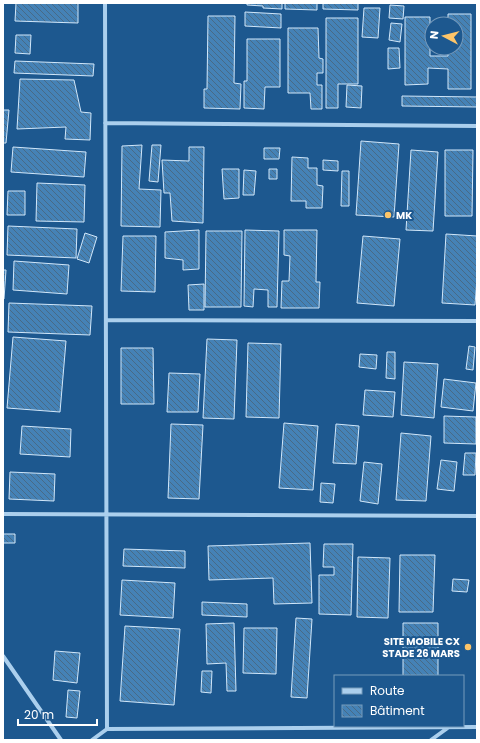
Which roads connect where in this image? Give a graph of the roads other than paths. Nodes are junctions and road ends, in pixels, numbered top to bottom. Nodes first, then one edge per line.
1 (105, 3) edge
2 (105, 123) junction
3 (477, 126) edge
4 (106, 320) junction
5 (477, 321) edge
6 (3, 514) edge
7 (106, 514) junction
8 (477, 516) edge
9 (3, 656) edge
10 (450, 727) edge
11 (477, 727) edge
12 (107, 729) junction
13 (61, 740) edge
14 (92, 740) edge
15 (432, 740) edge

1 - 2 street
2 - 3 street
2 - 4 street
4 - 5 street
4 - 7 street
6 - 7 street
7 - 8 street
7 - 12 street
9 - 13 street
10 - 11 street
10 - 12 street
10 - 15 street
12 - 14 street

